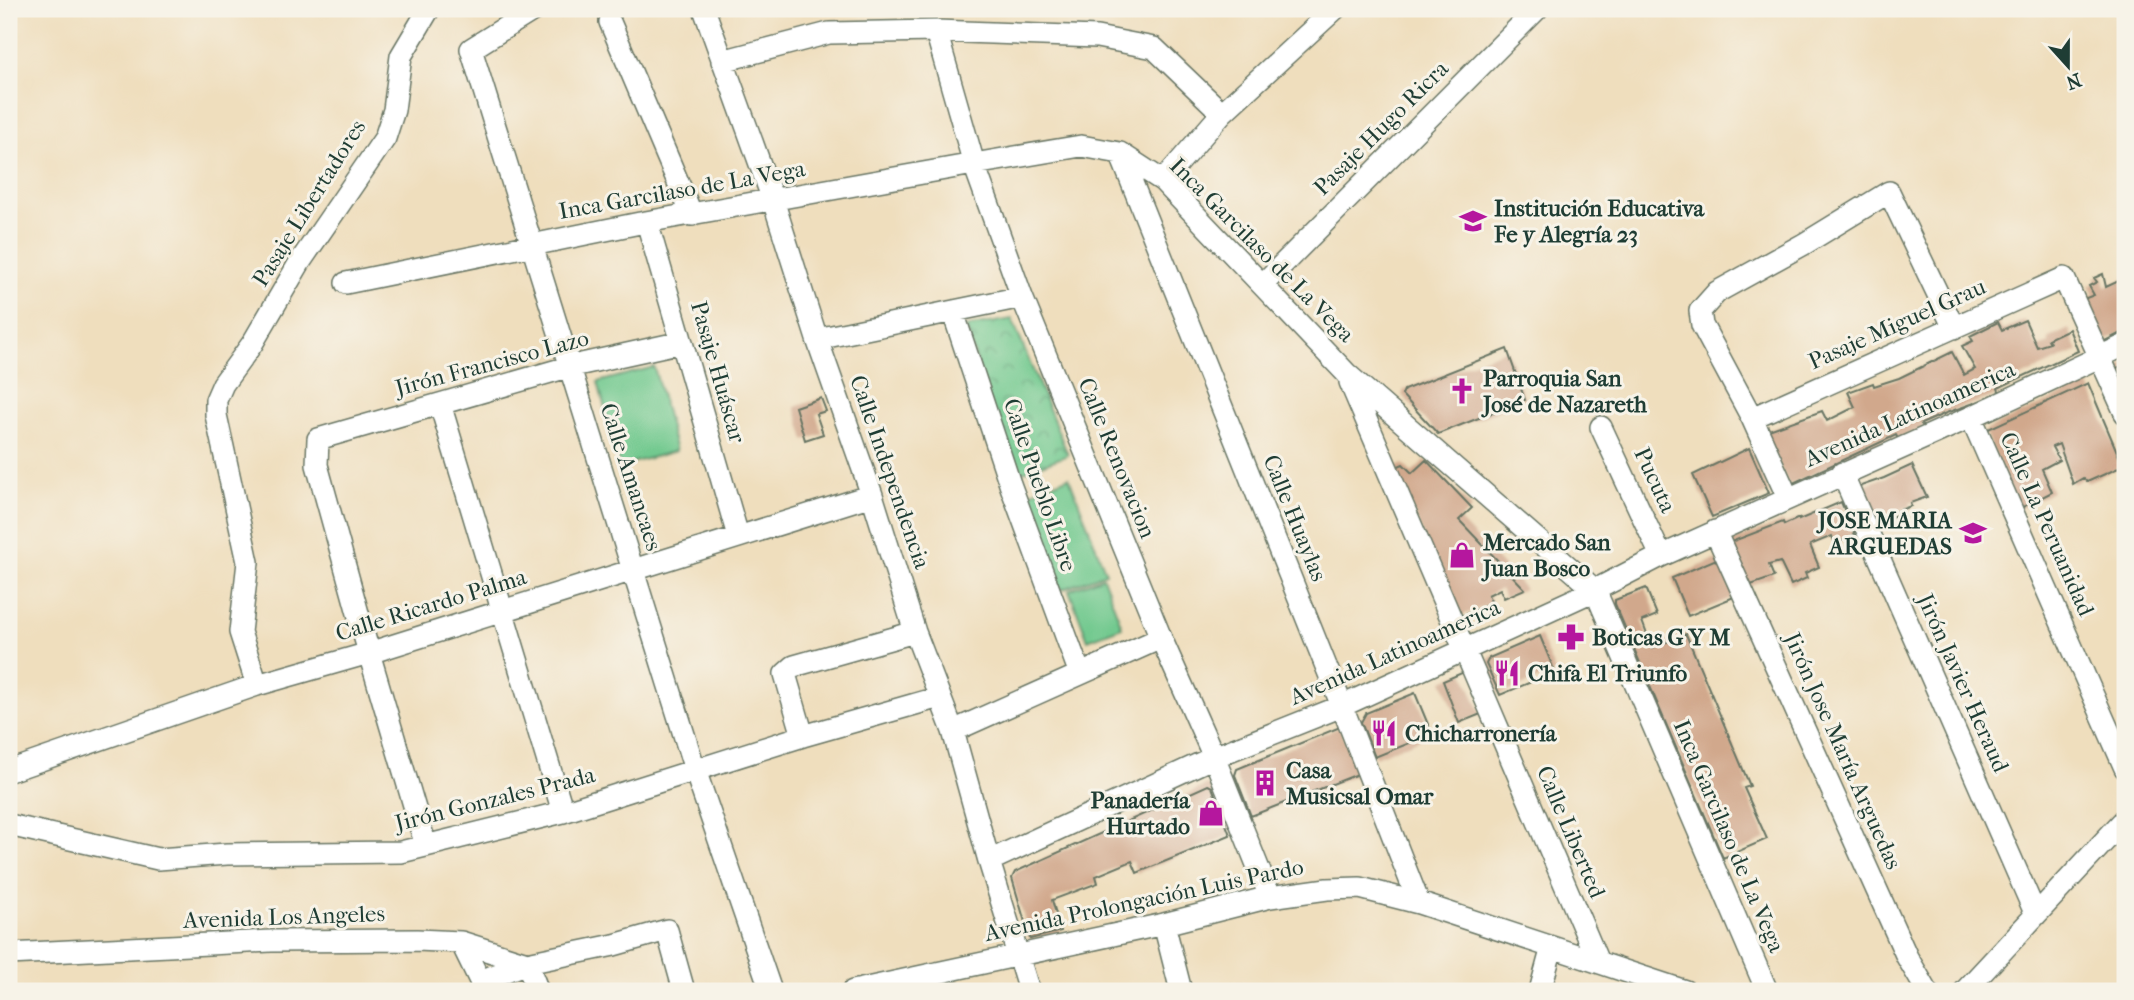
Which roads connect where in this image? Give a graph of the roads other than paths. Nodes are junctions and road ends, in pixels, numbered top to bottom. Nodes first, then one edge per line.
1 (429, 9) edge
2 (535, 9) edge
3 (704, 9) edge
4 (1335, 9) edge
5 (1537, 9) edge
6 (610, 22) dead end
7 (936, 31) junction
8 (722, 61) junction
9 (1222, 113) junction
10 (1120, 153) junction
11 (974, 164) junction
12 (1163, 181) junction
13 (773, 200) junction
14 (692, 215) junction
15 (648, 222) junction
16 (531, 244) junction
17 (346, 283) dead end
18 (1263, 284) junction
19 (1022, 297) junction
20 (953, 312) junction
21 (1954, 328) junction
22 (817, 339) junction
23 (682, 342) junction
24 (2125, 345) edge
25 (2099, 357) junction
26 (568, 367) junction
27 (1347, 374) junction
28 (440, 404) junction
29 (2125, 413) edge
30 (1971, 417) junction
31 (1752, 418) junction
32 (1601, 426) dead end
33 (1842, 473) junction
34 (872, 495) junction
35 (1788, 498) junction
36 (1715, 531) junction
37 (738, 536) junction
38 (1661, 556) junction
39 (633, 568) junction
40 (1595, 590) junction
41 (503, 610) junction
42 (915, 632) junction
43 (1161, 638) junction
44 (1466, 650) junction
45 (369, 653) junction
46 (1080, 674) junction
47 (257, 685) junction
48 (940, 697) junction
49 (1342, 706) junction
50 (953, 731) junction
51 (803, 736) junction
52 (1214, 757) junction
53 (2125, 768) edge
54 (695, 770) junction
55 (9, 771) edge
56 (564, 812) junction
57 (2125, 819) edge
58 (9, 825) edge
59 (426, 846) junction
60 (989, 861) junction
61 (1270, 897) junction
62 (1419, 903) junction
63 (2036, 915) junction
64 (1164, 924) junction
65 (461, 942) junction
66 (1552, 947) junction
67 (9, 954) edge
68 (1017, 954) junction
69 (527, 962) junction
70 (1598, 962) junction
71 (481, 986) edge
72 (887, 987) edge
73 (767, 990) edge
74 (538, 991) edge
75 (684, 991) edge
76 (853, 991) edge
77 (1029, 991) edge
78 (1181, 991) edge
79 (1540, 991) edge
80 (1682, 991) edge
81 (1767, 991) edge
82 (1927, 991) edge
83 (1965, 991) edge

1 - 47 street, Pasaje Libertadores
2 - 16 street, Calle Amancaes
3 - 8 street, Calle Independencia
4 - 9 street
5 - 18 street, Pasaje Hugo Ricra
6 - 14 street
7 - 8 street
7 - 9 street
7 - 11 street, Calle Renovacion
8 - 13 street, Calle Independencia
9 - 12 street
10 - 11 street, Inca Garcilaso de La Vega
10 - 12 street, Inca Garcilaso de La Vega
10 - 49 street, Calle Huaylas
11 - 13 street, Inca Garcilaso de La Vega
11 - 19 street, Calle Renovacion
12 - 18 street, Inca Garcilaso de La Vega
13 - 14 street, Inca Garcilaso de La Vega
13 - 22 street, Calle Independencia
14 - 15 street, Inca Garcilaso de La Vega
15 - 16 street, Inca Garcilaso de La Vega
15 - 23 street, Pasaje Huáscar
16 - 17 street, Inca Garcilaso de La Vega
16 - 26 street, Calle Amancaes
18 - 27 street, Inca Garcilaso de La Vega
19 - 20 street
19 - 43 street, Calle Renovacion
20 - 22 street
20 - 46 street, Calle Pueblo Libre
21 - 25 street, Pasaje Miguel Grau
21 - 31 street, Pasaje Miguel Grau
21 - 31 street
22 - 34 street, Calle Independencia
23 - 26 street, Jirón Francisco Lazo
23 - 37 street, Pasaje Huáscar
24 - 25 street, Avenida Latinoamerica
25 - 29 street
25 - 30 street, Avenida Latinoamerica
26 - 28 street, Jirón Francisco Lazo
26 - 39 street, Calle Amancaes
27 - 40 street, Inca Garcilaso de La Vega
27 - 44 street, Calle Liberted
28 - 41 street
28 - 45 street, Jirón Francisco Lazo
30 - 33 street, Avenida Latinoamerica
30 - 53 street, Calle La Peruanidad
31 - 35 street
32 - 38 street, Pucuta
33 - 35 street, Avenida Latinoamerica
33 - 63 street, Jirón Javier Heraud
34 - 37 street, Calle Ricardo Palma
34 - 42 street, Calle Independencia
35 - 36 street, Avenida Latinoamerica
36 - 38 street, Avenida Latinoamerica
36 - 82 street, Jirón Jose María Arguedas
37 - 39 street, Calle Ricardo Palma
38 - 40 street, Avenida Latinoamerica
39 - 41 street, Calle Ricardo Palma
39 - 54 street, Calle Amancaes
40 - 44 street, Avenida Latinoamerica
40 - 81 street, Inca Garcilaso de La Vega
41 - 45 street, Calle Ricardo Palma
41 - 56 street
42 - 48 street, Calle Independencia
42 - 51 street
43 - 46 street
43 - 52 street, Calle Renovacion
44 - 49 street, Avenida Latinoamerica
44 - 70 street, Calle Liberted
45 - 47 street, Calle Ricardo Palma
45 - 59 street
46 - 50 street
47 - 55 street, Calle Ricardo Palma
48 - 50 street, Calle Independencia
48 - 51 street, Jirón Gonzales Prada
49 - 52 street, Avenida Latinoamerica
49 - 62 street, Calle Huaylas
50 - 60 street, Calle Independencia
51 - 54 street, Jirón Gonzales Prada
52 - 60 street, Avenida Latinoamerica
52 - 61 street, Calle Renovacion
54 - 56 street, Jirón Gonzales Prada
54 - 73 street, Calle Amancaes
56 - 59 street, Jirón Gonzales Prada
57 - 63 street
58 - 59 street, Jirón Gonzales Prada
60 - 68 street, Calle Independencia
61 - 62 street, Avenida Prolongación Luis Pardo
61 - 64 street, Avenida Prolongación Luis Pardo
62 - 66 street, Avenida Prolongación Luis Pardo
63 - 83 street
64 - 68 street, Avenida Prolongación Luis Pardo
64 - 78 street
65 - 67 street, Avenida Los Angeles
65 - 69 street, Avenida Los Angeles
65 - 71 street
66 - 70 street, Avenida Prolongación Luis Pardo
66 - 79 street
68 - 72 street, Avenida Prolongación Luis Pardo
68 - 77 street, Calle Independencia
69 - 71 street
69 - 74 street
69 - 75 street
70 - 80 street, Avenida Prolongación Luis Pardo
72 - 76 street, Avenida Prolongación Luis Pardo

